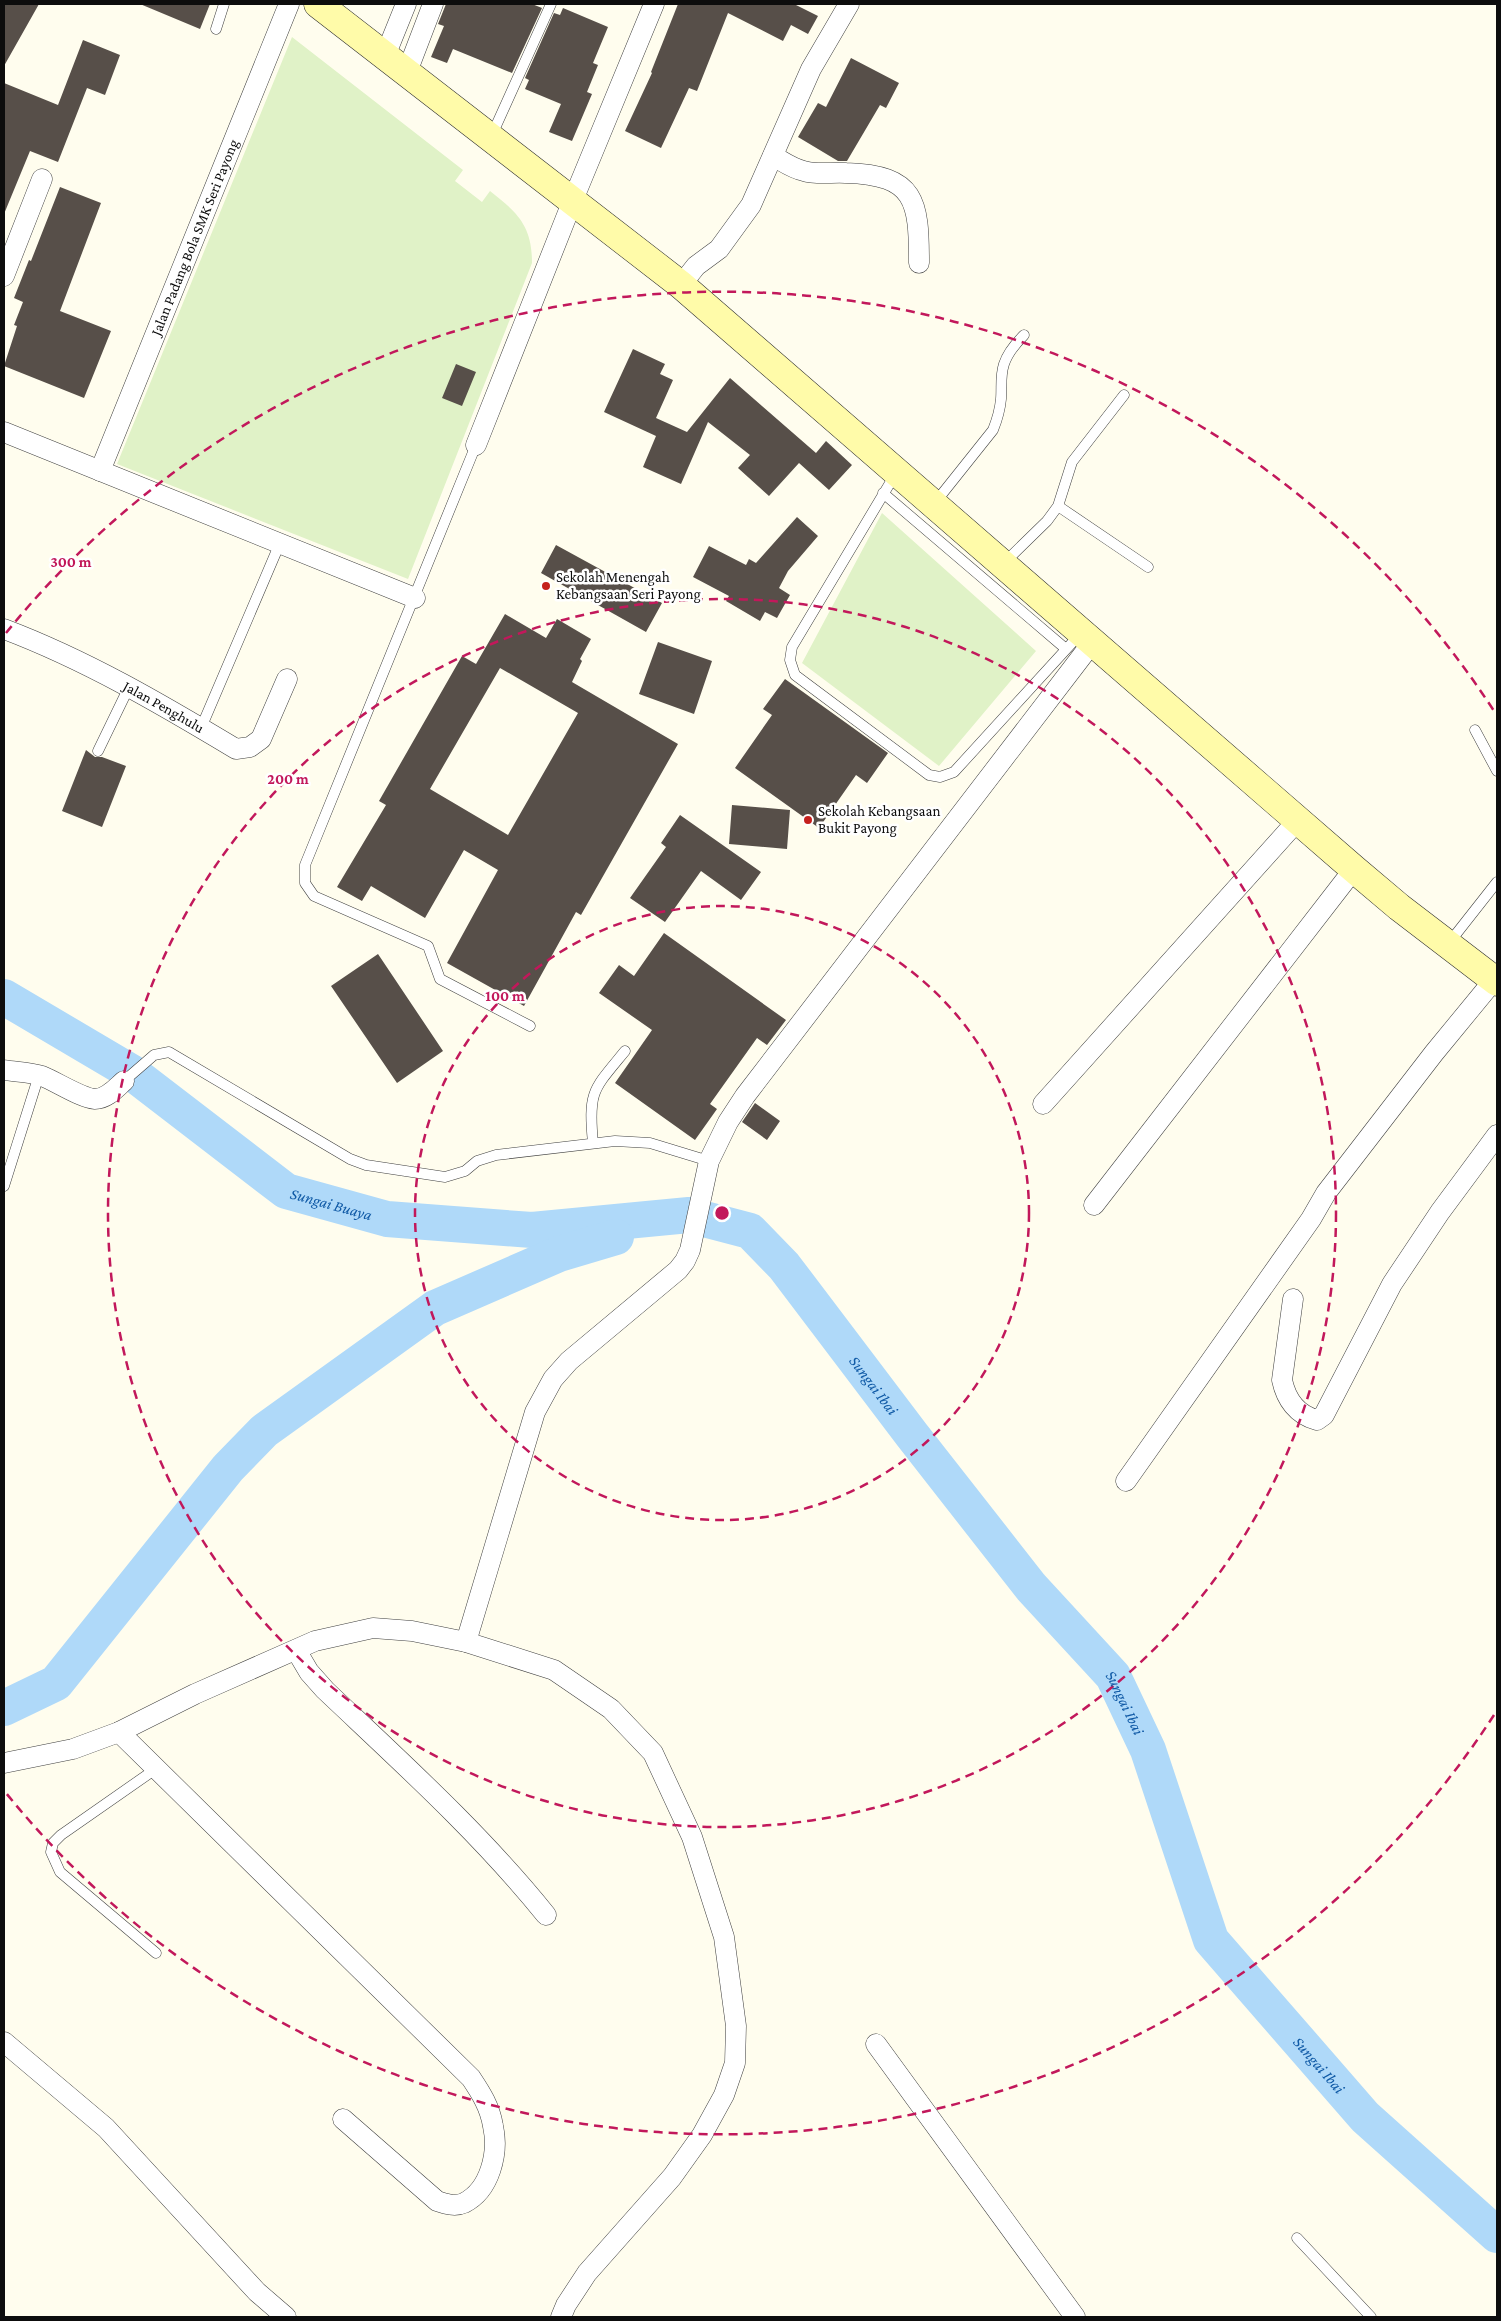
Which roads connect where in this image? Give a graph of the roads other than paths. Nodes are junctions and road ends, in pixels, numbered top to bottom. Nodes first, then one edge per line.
1 (224, 4) edge
2 (289, 4) edge
3 (318, 4) edge
4 (406, 4) edge
5 (433, 4) edge
6 (550, 4) edge
7 (654, 4) edge
8 (849, 4) edge
9 (216, 29) dead end
10 (385, 56) junction
11 (407, 72) junction
12 (491, 137) junction
13 (773, 156) junction
14 (42, 179) dead end
15 (573, 200) junction
16 (919, 263) dead end
17 (4, 276) edge
18 (682, 285) junction
19 (1024, 335) dead end
20 (1124, 395) dead end
21 (4, 432) edge
22 (476, 444) joint
23 (100, 471) junction
24 (890, 482) junction
25 (933, 505) junction
26 (1058, 506) junction
27 (280, 544) junction
28 (1002, 565) junction
29 (1148, 567) dead end
30 (415, 598) junction
31 (4, 629) edge
32 (1080, 642) junction
33 (287, 679) dead end
34 (129, 687) junction
35 (202, 728) junction
36 (1475, 730) dead end
37 (98, 751) dead end
38 (1497, 772) edge
39 (1298, 820) junction
40 (1354, 869) junction
41 (1497, 882) edge
42 (1449, 944) junction
43 (1496, 981) edge
44 (530, 1026) dead end
45 (625, 1052) dead end
46 (4, 1070) edge
47 (39, 1075) junction
48 (124, 1081) joint
49 (1043, 1104) dead end
50 (1497, 1135) edge
51 (593, 1143) junction
52 (707, 1171) junction
53 (4, 1186) edge
54 (1094, 1205) dead end
55 (1293, 1299) dead end
56 (1126, 1481) dead end
57 (466, 1642) junction
58 (296, 1650) junction
59 (119, 1732) junction
60 (4, 1763) edge
61 (157, 1768) junction
62 (546, 1915) dead end
63 (156, 1953) dead end
64 (4, 2042) edge
65 (876, 2044) dead end
66 (343, 2119) dead end
67 (1297, 2238) dead end
68 (286, 2317) edge
69 (561, 2317) edge
70 (1075, 2317) edge
71 (1371, 2317) edge

1 - 9 lane
2 - 23 street, Jalan Padang Bola SMK Seri Payong
3 - 10 main road
4 - 10 street
5 - 11 street
6 - 12 lane
7 - 15 street
8 - 13 street
10 - 11 main road
11 - 12 main road
12 - 15 main road
13 - 16 street
13 - 18 street
14 - 17 street
15 - 18 main road
15 - 22 street
18 - 24 main road
19 - 25 lane
20 - 26 lane
21 - 23 street
22 - 30 lane
23 - 27 street
24 - 25 main road
24 - 32 lane
24 - 32 lane
25 - 28 main road
26 - 28 lane
26 - 29 lane
27 - 30 street
27 - 35 lane
28 - 32 main road
30 - 44 lane
31 - 34 street, Jalan Penghulu
32 - 39 main road
32 - 52 street
33 - 35 street, Jalan Penghulu
34 - 35 street, Jalan Penghulu
34 - 37 lane
36 - 38 lane
39 - 40 main road
39 - 49 street
40 - 42 main road
40 - 54 street
41 - 42 lane
42 - 43 main road
43 - 56 street
45 - 51 lane
46 - 47 street
47 - 48 street
47 - 53 lane
48 - 51 lane
50 - 55 street
51 - 52 lane
52 - 57 street
57 - 58 street
57 - 69 street
58 - 59 street
58 - 62 street
59 - 60 street
59 - 61 street
61 - 63 lane
61 - 66 street
64 - 68 street
65 - 70 street
67 - 71 lane

